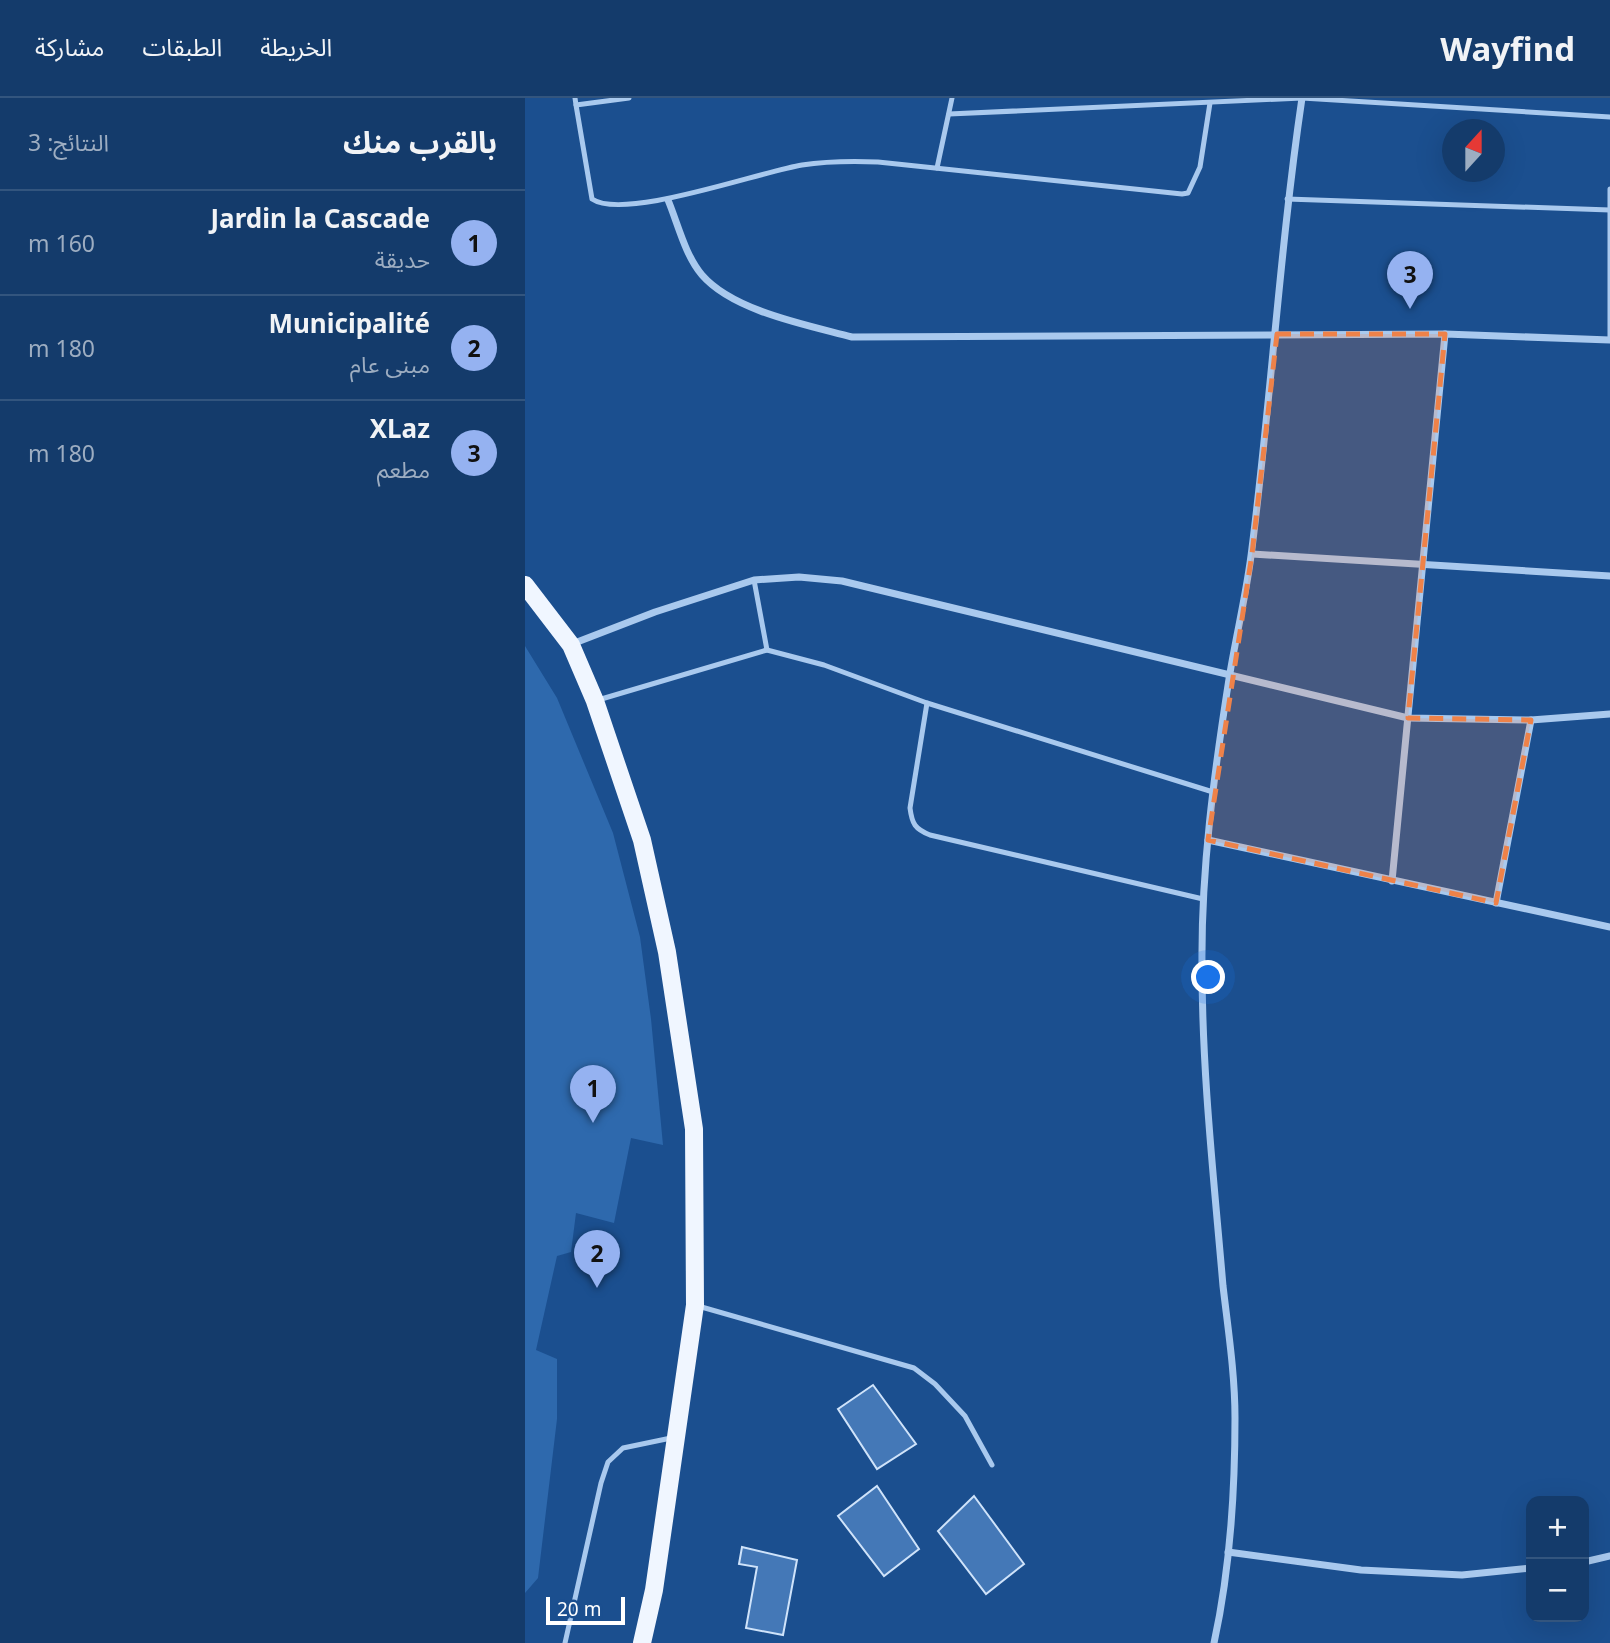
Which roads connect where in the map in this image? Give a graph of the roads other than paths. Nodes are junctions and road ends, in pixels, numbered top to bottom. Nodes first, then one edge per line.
1 (629, 98) edge
2 (952, 98) edge
3 (1302, 98) edge
4 (576, 102) edge
5 (1210, 103) junction
6 (949, 114) junction
7 (1610, 117) edge
8 (937, 168) junction
9 (1610, 190) edge
10 (1287, 199) junction
11 (668, 200) junction
12 (1609, 210) edge
13 (1277, 334) junction
14 (1445, 334) junction
15 (1610, 340) edge
16 (1252, 554) junction
17 (1423, 564) junction
18 (1610, 576) edge
19 (754, 580) junction
20 (525, 585) edge
21 (571, 645) junction
22 (767, 650) junction
23 (1229, 676) junction
24 (595, 701) junction
25 (927, 703) junction
26 (1610, 714) edge
27 (1408, 718) junction
28 (1531, 720) junction
29 (1213, 792) junction
30 (1208, 840) junction
31 (1392, 881) junction
32 (1203, 899) junction
33 (1496, 903) junction
34 (1610, 927) edge
35 (695, 1305) junction
36 (678, 1437) junction
37 (992, 1465) dead end
38 (1228, 1552) junction
39 (1610, 1556) edge
40 (1589, 1561) edge
41 (1526, 1569) edge
42 (565, 1643) edge
43 (642, 1643) edge
44 (1214, 1643) edge

1 - 4 lane
2 - 6 lane
3 - 5 lane
3 - 7 lane
3 - 10 street
4 - 11 lane
5 - 6 lane
5 - 8 lane
6 - 8 lane
8 - 11 lane
9 - 12 lane
10 - 12 lane
10 - 13 street
11 - 13 street
12 - 15 lane
13 - 14 street
13 - 16 street
14 - 15 street
14 - 17 street
16 - 17 street
16 - 23 street
17 - 18 street
17 - 27 street
19 - 21 street
19 - 22 lane
19 - 23 street
20 - 21 main road
21 - 24 main road
22 - 24 lane
22 - 25 lane
23 - 27 street
23 - 29 street
24 - 35 main road
25 - 29 lane
25 - 32 lane
26 - 28 street
27 - 28 street
27 - 31 street
28 - 33 street
29 - 30 street
30 - 31 street
30 - 32 street
31 - 33 street
32 - 38 street
33 - 34 street
35 - 36 main road
35 - 37 lane
36 - 42 lane
36 - 43 main road
38 - 41 street
38 - 44 street
39 - 40 street

